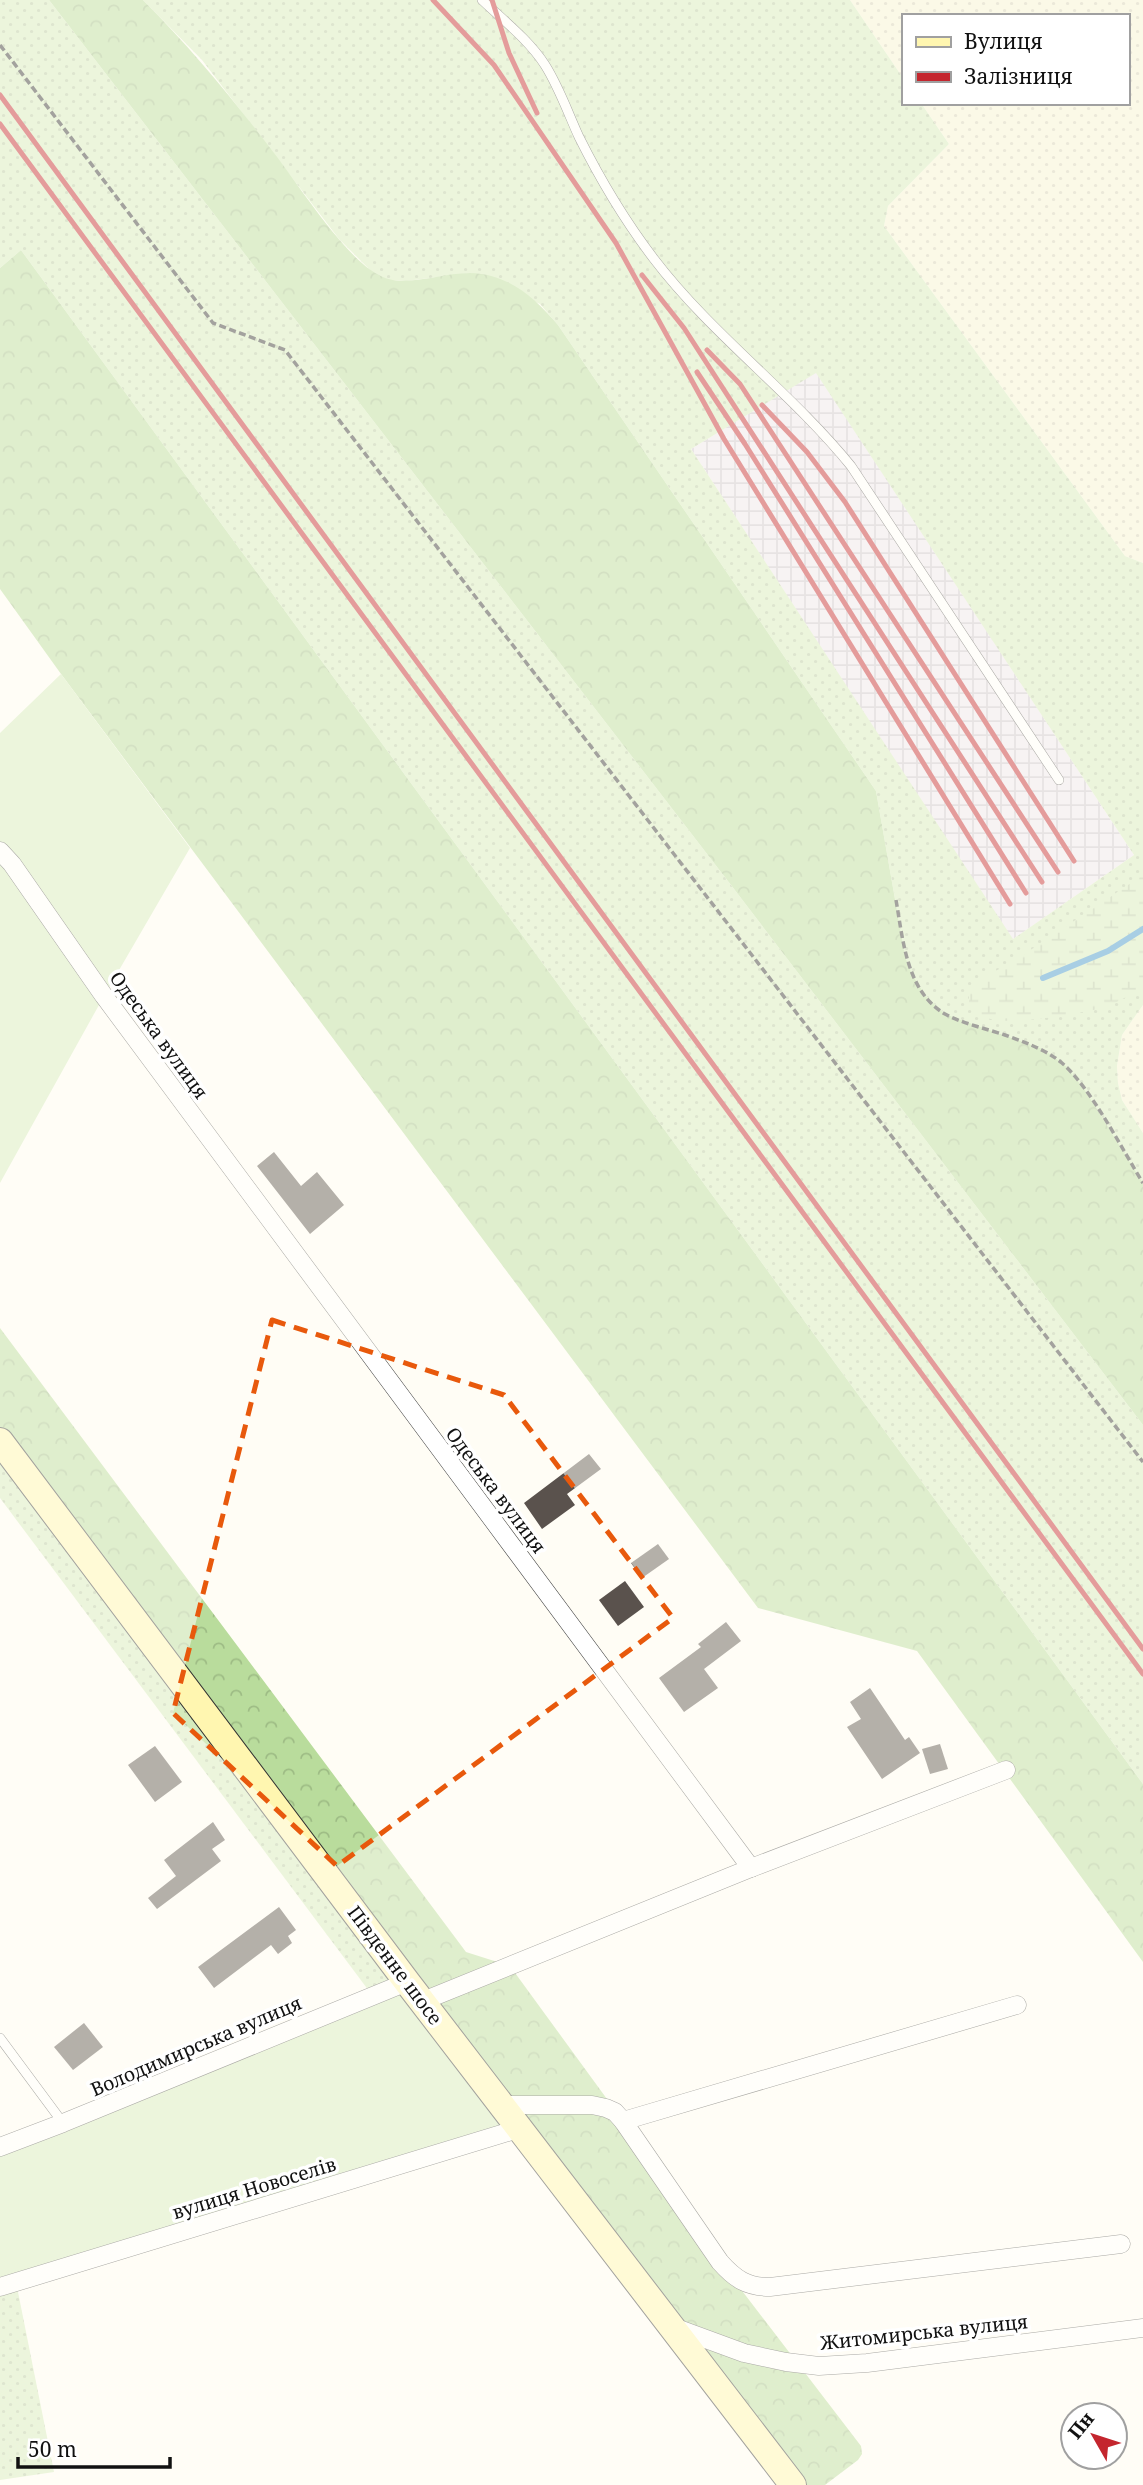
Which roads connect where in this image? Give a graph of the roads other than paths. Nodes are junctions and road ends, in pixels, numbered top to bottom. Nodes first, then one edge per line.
1 (482, 0) edge
2 (1059, 780) dead end
3 (0, 851) edge
4 (0, 1441) edge
5 (1006, 1770) dead end
6 (751, 1868) junction
7 (415, 1992) junction
8 (1017, 2005) dead end
9 (0, 2038) edge
10 (503, 2105) junction
11 (623, 2120) junction
12 (63, 2123) junction
13 (521, 2128) junction
14 (0, 2147) edge
15 (1121, 2244) dead end
16 (0, 2287) edge
17 (673, 2327) junction
18 (1143, 2328) edge
19 (793, 2485) edge

1 - 2 lane
3 - 6 street, Одеська вулиця
4 - 7 street, Південне шосе
5 - 6 street
6 - 7 street
7 - 10 street, Південне шосе
7 - 12 street, Володимирська вулиця
8 - 11 street
9 - 12 lane
10 - 11 street
10 - 13 street, Південне шосе
11 - 15 street
12 - 14 street, Володимирська вулиця
13 - 16 street, вулиця Новоселів
13 - 17 street, Південне шосе
17 - 18 street, Житомирська вулиця
17 - 19 street, Південне шосе

